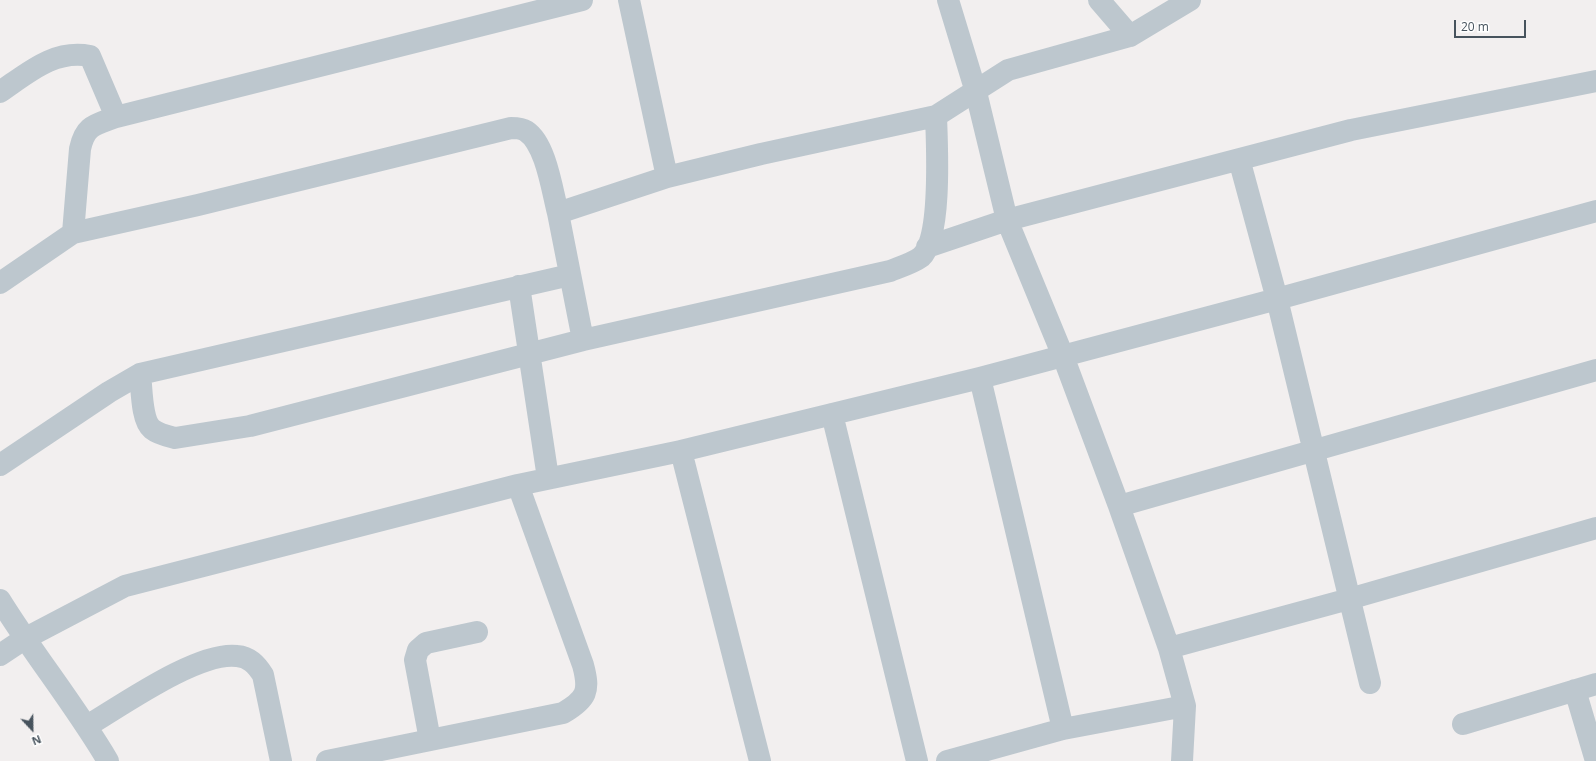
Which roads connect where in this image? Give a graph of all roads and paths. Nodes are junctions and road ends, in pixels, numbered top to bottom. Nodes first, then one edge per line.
1 (582, 0) edge
2 (629, 0) edge
3 (948, 0) edge
4 (1099, 0) edge
5 (1190, 0) edge
6 (1130, 36) junction
7 (1596, 81) edge
8 (0, 92) edge
9 (976, 92) junction
10 (936, 116) junction
11 (116, 117) junction
12 (1239, 159) junction
13 (667, 177) junction
14 (1596, 211) edge
15 (558, 213) junction
16 (1007, 220) junction
17 (73, 233) junction
18 (927, 247) junction
19 (570, 275) junction
20 (0, 283) edge
21 (519, 286) junction
22 (1277, 299) junction
23 (584, 340) junction
24 (529, 354) junction
25 (1063, 356) junction
26 (1596, 370) edge
27 (140, 374) junction
28 (980, 378) junction
29 (832, 414) junction
30 (1314, 449) junction
31 (681, 451) junction
32 (0, 465) edge
33 (548, 478) junction
34 (518, 485) junction
35 (1120, 506) junction
36 (1596, 528) edge
37 (1349, 599) junction
38 (0, 600) edge
39 (477, 632) dead end
40 (24, 639) junction
41 (1169, 648) junction
42 (0, 655) edge
43 (1370, 683) dead end
44 (1596, 684) edge
45 (1575, 690) junction
46 (1185, 706) junction
47 (1463, 724) dead end
48 (87, 726) junction
49 (1063, 729) junction
50 (430, 740) junction
51 (1596, 760) edge
52 (108, 761) edge
53 (281, 761) edge
54 (327, 761) edge
55 (760, 761) edge
56 (917, 761) edge
57 (947, 761) edge
58 (1182, 761) edge

1 - 11 street
2 - 13 street
3 - 9 street
4 - 6 street
5 - 6 street
6 - 9 street
7 - 12 street
8 - 11 street
9 - 10 street
9 - 16 street
10 - 13 street
10 - 18 street
11 - 17 street
12 - 16 street
12 - 22 street
13 - 15 street
14 - 22 street
15 - 17 street
15 - 19 street
16 - 18 street
16 - 25 street
17 - 20 street
18 - 23 street
19 - 21 street
19 - 23 street
21 - 24 street
21 - 27 street
22 - 25 street
22 - 30 street
23 - 24 street
24 - 27 street
24 - 33 street
25 - 28 street
25 - 35 street
26 - 30 street
27 - 32 street
28 - 29 street
28 - 49 street
29 - 31 street
29 - 56 street
30 - 35 street
30 - 37 street
31 - 33 street
31 - 55 street
33 - 34 street
34 - 40 street
34 - 50 street
35 - 41 street
36 - 37 street
37 - 41 street
37 - 43 street
38 - 40 street
39 - 50 street
40 - 42 street
40 - 48 street
41 - 46 street
44 - 45 street
45 - 47 street
45 - 51 street
46 - 49 street
46 - 58 street
48 - 52 street
48 - 53 street
49 - 57 street
50 - 54 street

